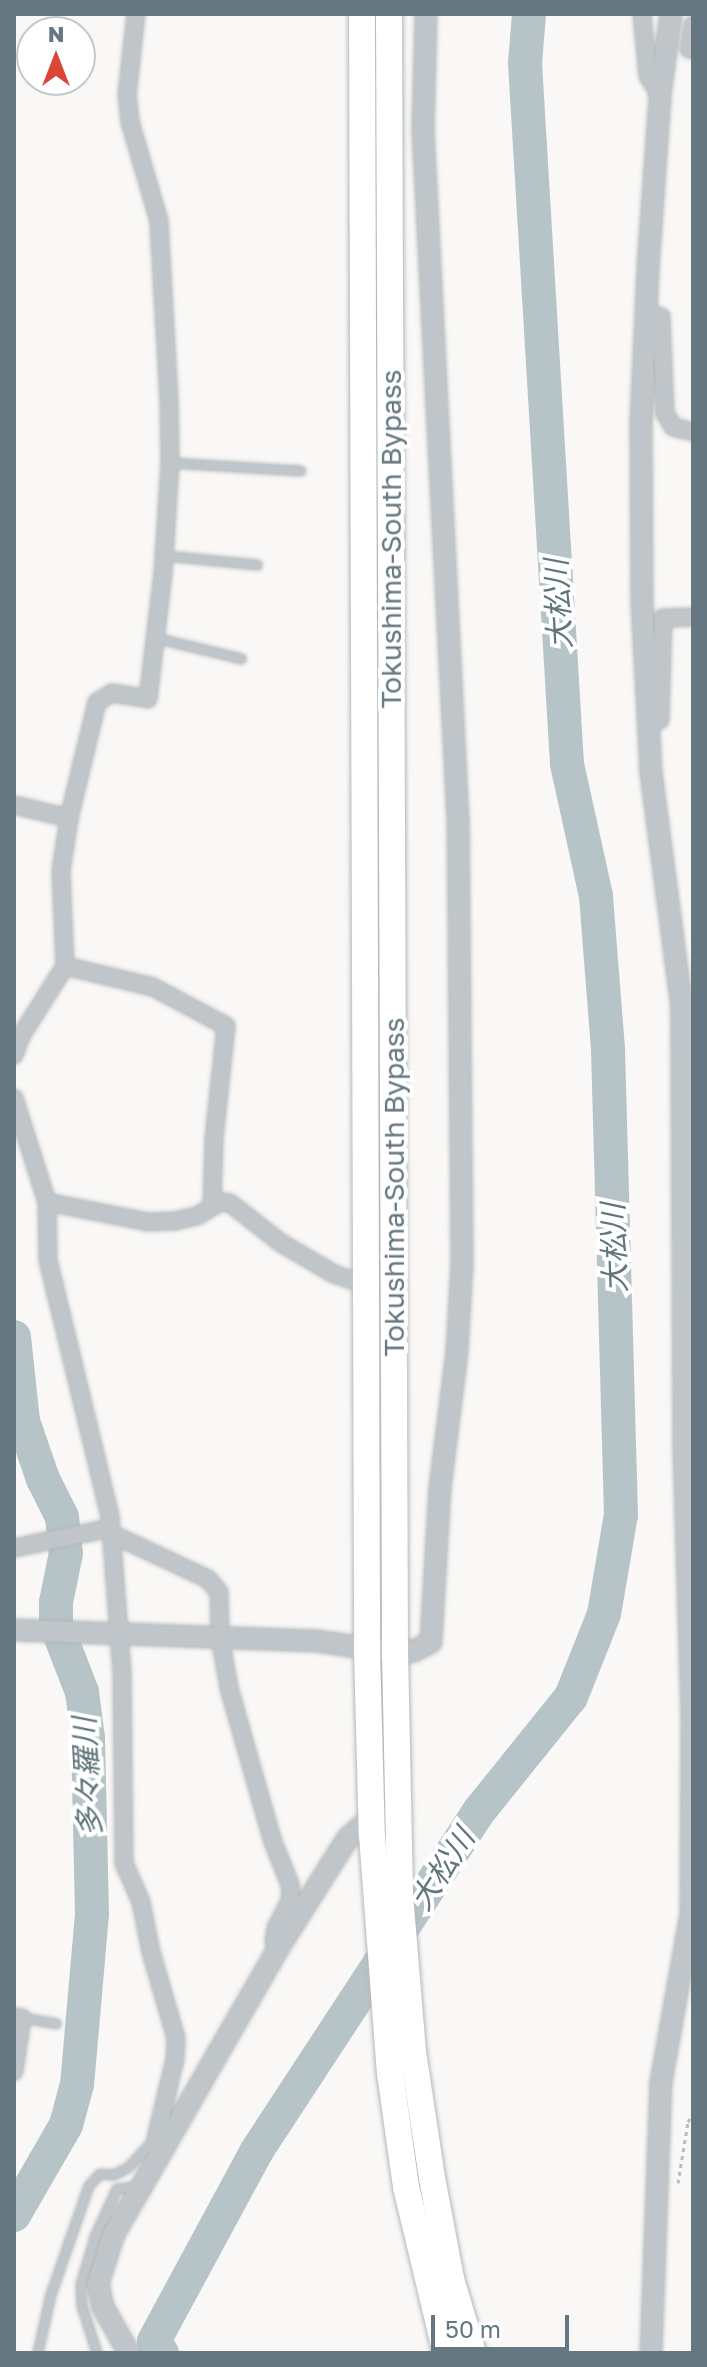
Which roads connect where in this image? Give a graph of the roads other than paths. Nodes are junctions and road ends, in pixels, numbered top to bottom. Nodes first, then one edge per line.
1 (136, 14) edge
2 (362, 14) edge
3 (389, 14) edge
4 (426, 14) edge
5 (642, 14) edge
6 (671, 14) edge
7 (693, 25) edge
8 (693, 50) edge
9 (660, 95) junction
10 (646, 312) junction
11 (693, 432) edge
12 (170, 463) junction
13 (301, 471) dead end
14 (165, 556) junction
15 (258, 565) dead end
16 (693, 617) edge
17 (155, 638) junction
18 (242, 659) dead end
19 (647, 723) junction
20 (14, 805) edge
21 (69, 818) junction
22 (65, 966) junction
23 (14, 1055) edge
24 (14, 1098) edge
25 (47, 1202) junction
26 (212, 1206) junction
27 (368, 1286) junction
28 (111, 1531) junction
29 (14, 1548) edge
30 (14, 1630) edge
31 (120, 1634) junction
32 (220, 1637) junction
33 (367, 1650) junction
34 (395, 1653) junction
35 (372, 1826) junction
36 (279, 1947) junction
37 (18, 2018) edge
38 (56, 2024) dead end
39 (14, 2071) edge
40 (159, 2144) junction
41 (140, 2187) junction
42 (38, 2353) edge
43 (97, 2353) edge
44 (129, 2353) edge
45 (446, 2353) edge
46 (473, 2353) edge
47 (651, 2353) edge

1 - 12 street
2 - 27 highway, Tokushima-South Bypass
3 - 34 highway, Tokushima-South Bypass
4 - 34 street
5 - 9 street
6 - 9 street
7 - 8 street
9 - 10 street
10 - 11 street
10 - 19 street
12 - 13 lane
12 - 14 street
14 - 15 lane
14 - 17 street
16 - 19 street
17 - 18 lane
17 - 21 street
19 - 47 street
20 - 21 street
21 - 22 street
22 - 23 street
22 - 26 street
24 - 25 street
25 - 26 street
25 - 28 street
26 - 27 street
27 - 33 highway, Tokushima-South Bypass
28 - 29 street
28 - 31 street
28 - 32 street
30 - 31 street
31 - 32 street
31 - 40 street
32 - 33 street
32 - 36 street
33 - 34 street
33 - 35 highway, Tokushima-South Bypass
34 - 46 highway, Tokushima-South Bypass
35 - 36 street
35 - 45 highway, Tokushima-South Bypass
36 - 40 street
37 - 38 lane
37 - 39 street
40 - 41 street
40 - 42 lane
41 - 43 lane
41 - 44 street

